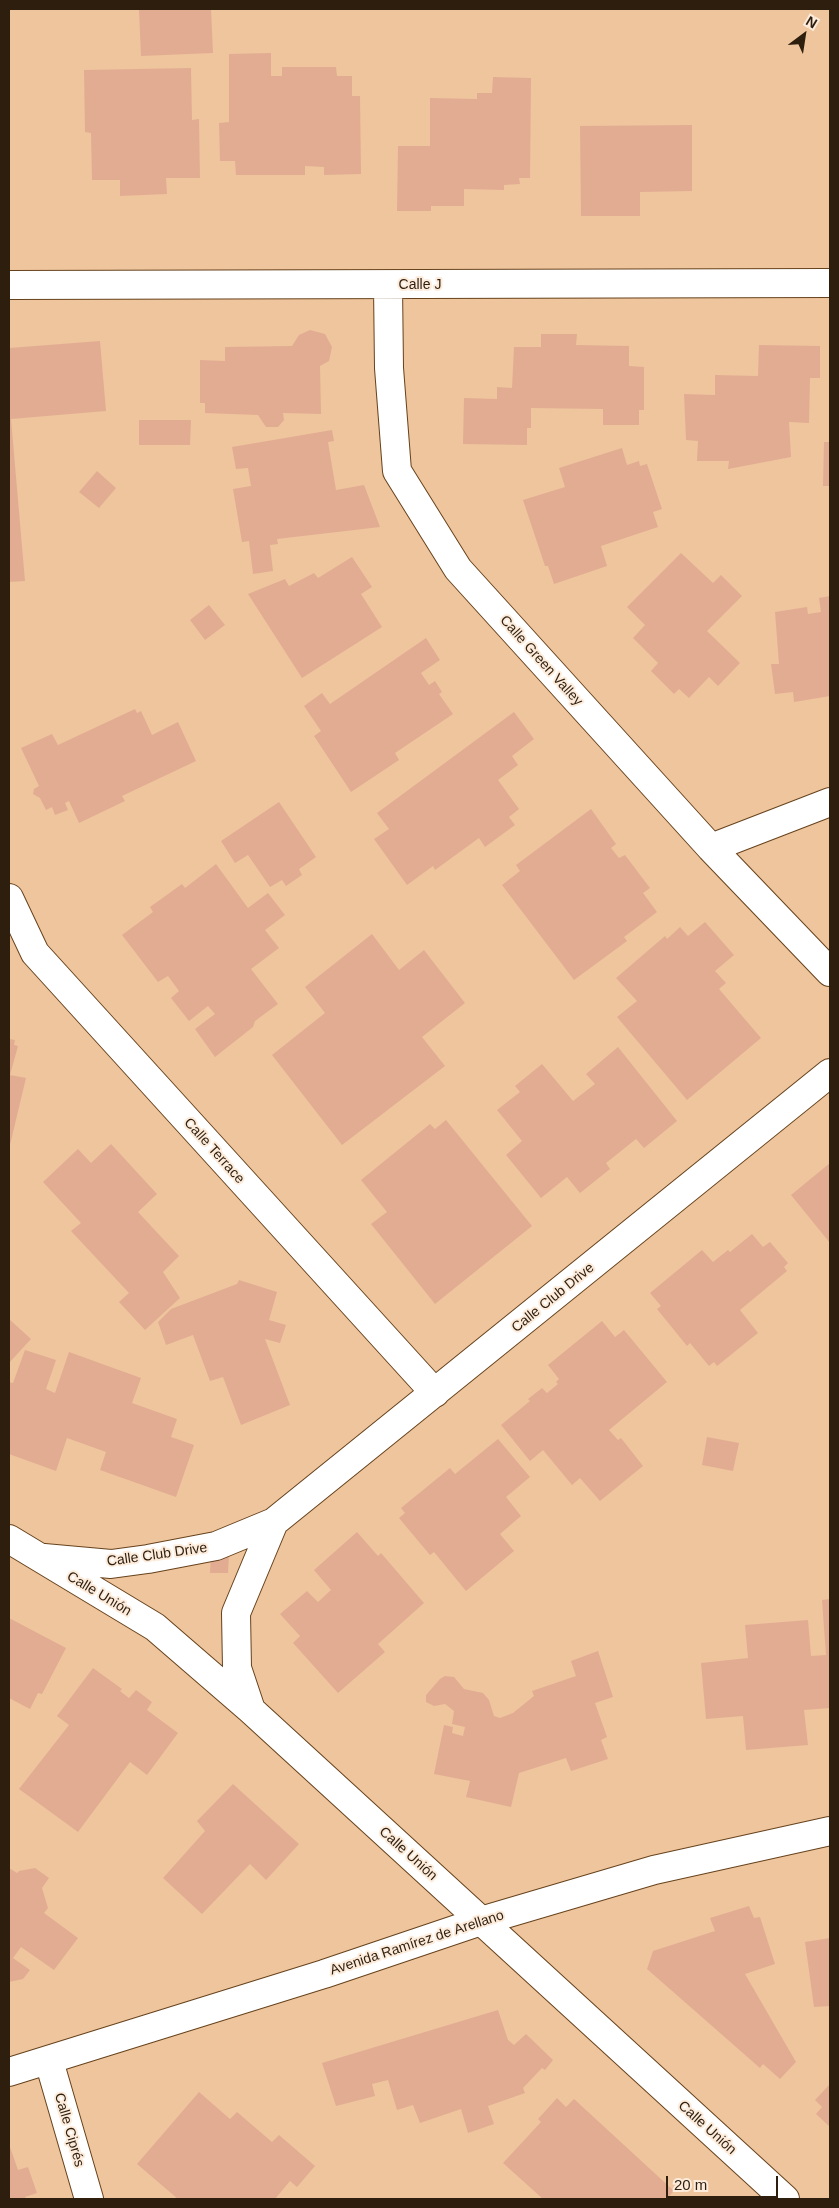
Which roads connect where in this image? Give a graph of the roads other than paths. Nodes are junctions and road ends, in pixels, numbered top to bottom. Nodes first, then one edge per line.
1 (830, 283) edge
2 (9, 285) edge
3 (388, 286) junction
4 (830, 802) edge
5 (711, 848) junction
6 (9, 898) edge
7 (830, 972) edge
8 (830, 1073) edge
9 (435, 1393) junction
10 (274, 1522) junction
11 (9, 1539) edge
12 (36, 1557) junction
13 (251, 1710) junction
14 (830, 1831) edge
15 (481, 1921) junction
16 (49, 2061) junction
17 (9, 2072) edge
18 (89, 2199) edge
19 (785, 2199) edge

1 - 3 street, Calle J
2 - 3 street, Calle J
3 - 5 street, Calle Green Valley
4 - 5 street
5 - 7 street, Calle Green Valley
6 - 9 street, Calle Terrace
8 - 9 street, Calle Club Drive
9 - 10 street, Calle Club Drive
10 - 12 street, Calle Club Drive
10 - 13 street, Calle Club Drive
11 - 12 street, Calle Unión
12 - 13 street, Calle Unión
13 - 15 street, Calle Unión
14 - 15 street, Avenida Ramírez de Arellano
15 - 16 street, Avenida Ramírez de Arellano
15 - 19 street, Calle Unión
16 - 17 street, Avenida Ramírez de Arellano
16 - 18 street, Calle Ciprés

